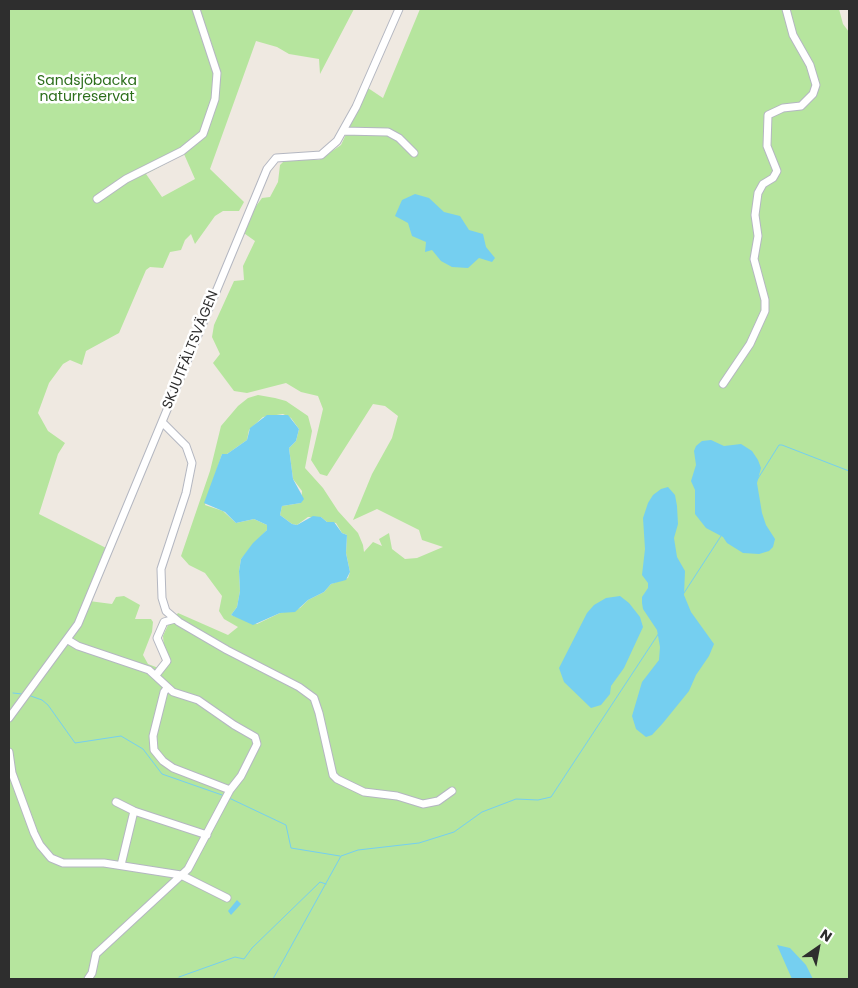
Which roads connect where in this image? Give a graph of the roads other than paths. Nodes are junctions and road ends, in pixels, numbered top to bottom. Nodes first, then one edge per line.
1 (196, 9) edge
2 (399, 9) edge
3 (786, 9) edge
4 (343, 130) junction
5 (414, 153) dead end
6 (97, 199) dead end
7 (723, 384) dead end
8 (162, 422) junction
9 (175, 619) junction
10 (68, 640) junction
11 (156, 675) junction
12 (167, 688) junction
13 (9, 718) edge
14 (9, 752) edge
15 (230, 790) junction
16 (452, 791) dead end
17 (116, 802) dead end
18 (134, 811) junction
19 (207, 835) junction
20 (121, 865) junction
21 (181, 875) junction
22 (226, 898) dead end
23 (88, 979) edge

1 - 6 street
2 - 4 street, SKJUTFÄLTSVÄGEN
3 - 7 street
4 - 5 street
4 - 8 street, SKJUTFÄLTSVÄGEN
8 - 9 street, SKJUTFÄLTSVÄGEN
8 - 10 street
9 - 11 street
9 - 16 street, SKJUTFÄLTSVÄGEN
10 - 11 street
10 - 13 street
11 - 12 street
12 - 15 street
12 - 15 street
14 - 20 street
15 - 19 street
17 - 18 street
18 - 19 street
18 - 20 street
19 - 21 street
20 - 21 street
21 - 22 street
21 - 23 street

